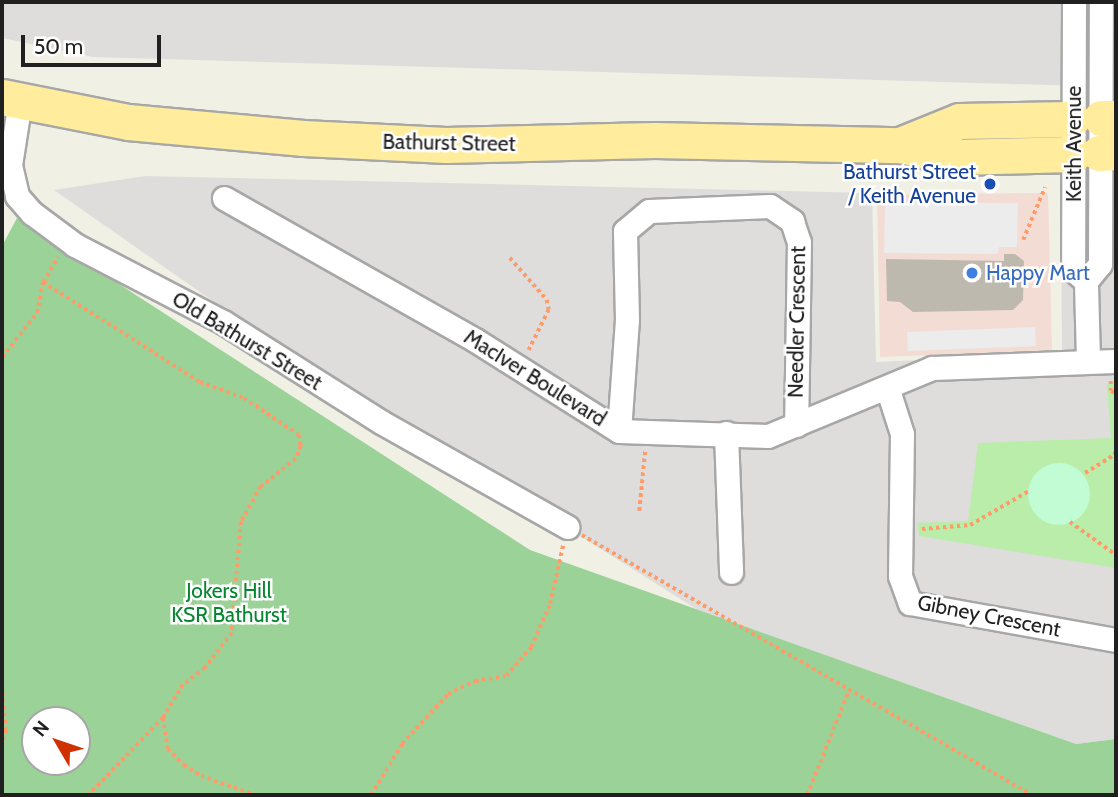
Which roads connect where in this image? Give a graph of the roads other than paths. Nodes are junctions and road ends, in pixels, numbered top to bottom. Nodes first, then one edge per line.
1 (1074, 2) edge
2 (1101, 2) edge
3 (11, 99) edge
4 (1096, 118) edge
5 (900, 145) junction
6 (1097, 153) edge
7 (224, 198) dead end
8 (1088, 360) junction
9 (1116, 361) edge
10 (888, 390) junction
11 (796, 425) junction
12 (619, 431) junction
13 (726, 433) junction
14 (567, 527) road end
15 (731, 572) dead end
16 (1116, 640) edge

1 - 4 street, Keith Avenue
2 - 4 street, Keith Avenue
3 - 5 main road, Bathurst Street
3 - 14 street, Old Bathurst Street
4 - 5 main road, Bathurst Street
4 - 6 street, Keith Avenue
5 - 6 main road, Bathurst Street
6 - 8 street, Keith Avenue
7 - 12 street, MacIver Boulevard
8 - 9 street, MacIver Boulevard
8 - 10 street, MacIver Boulevard
10 - 11 street, MacIver Boulevard
10 - 16 street, Gibney Crescent
11 - 12 street, Needler Crescent
11 - 13 street, MacIver Boulevard
12 - 13 street, MacIver Boulevard
13 - 15 street

